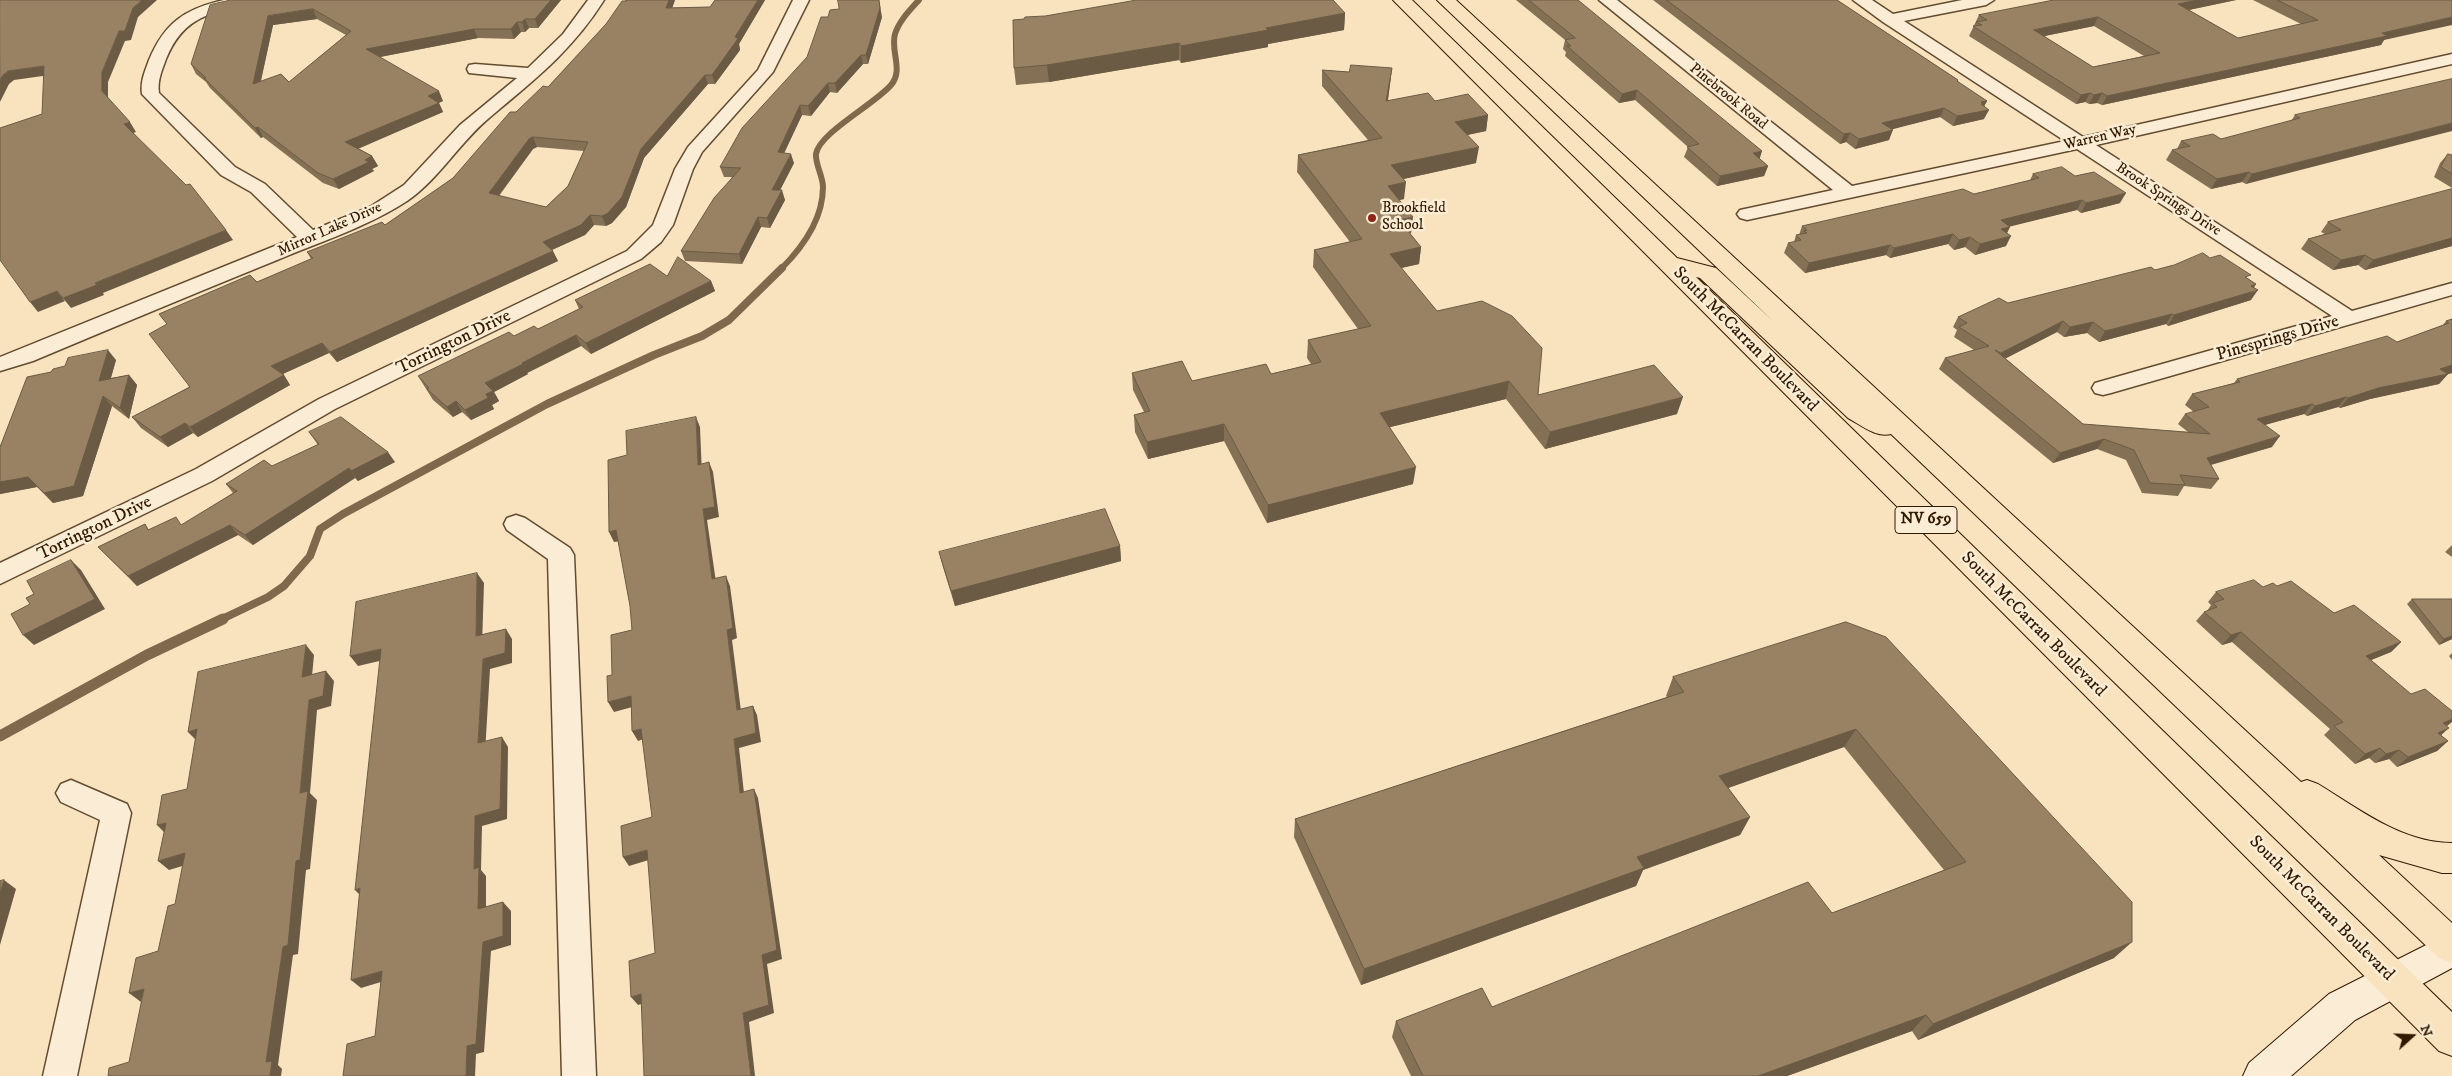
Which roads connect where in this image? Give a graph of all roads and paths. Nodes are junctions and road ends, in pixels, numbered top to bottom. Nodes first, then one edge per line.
1 (247, 0) edge
2 (596, 0) edge
3 (801, 0) edge
4 (1402, 0) edge
5 (1446, 0) edge
6 (1607, 0) edge
7 (1861, 0) edge
8 (1986, 0) edge
9 (1889, 19) junction
10 (1441, 38) junction
11 (2452, 59) edge
12 (475, 69) dead end
13 (532, 74) junction
14 (2080, 143) junction
15 (1600, 144) junction
16 (1848, 193) junction
17 (1747, 214) dead end
18 (311, 240) junction
19 (1667, 262) junction
20 (2452, 289) edge
21 (2349, 318) junction
22 (0, 364) edge
23 (2103, 388) dead end
24 (1924, 450) junction
25 (516, 524) dead end
26 (0, 574) edge
27 (2260, 766) junction
28 (71, 793) dead end
29 (2452, 858) edge
30 (2452, 948) edge
31 (2392, 979) junction
32 (2452, 1038) edge
33 (60, 1076) edge
34 (579, 1076) edge
35 (2262, 1076) edge

1 - 18 street
2 - 13 street, Mirror Lake Drive
3 - 26 street, Torrington Drive
4 - 10 main road, South McCarran Boulevard / NV 659
5 - 15 main road, NV 659
6 - 16 street, Pinebrook Road
7 - 9 street, Brook Springs Drive
8 - 9 street
9 - 14 street, Brook Springs Drive
10 - 15 main road
10 - 19 main road, South McCarran Boulevard / NV 659
11 - 14 street, Warren Way
12 - 13 street
13 - 18 street, Mirror Lake Drive
14 - 16 street, Warren Way
14 - 21 street, Brook Springs Drive
15 - 24 main road, NV 659
16 - 17 street, Warren Way
18 - 22 street, Mirror Lake Drive
19 - 24 main road
19 - 31 main road, South McCarran Boulevard / NV 659
20 - 21 street, Pinesprings Drive
21 - 23 street, Pinesprings Drive
24 - 27 main road, NV 659
25 - 34 street
27 - 29 main road
27 - 30 main road, NV 659
28 - 33 street
30 - 31 street
31 - 32 main road, South McCarran Boulevard / NV 659
31 - 35 street

